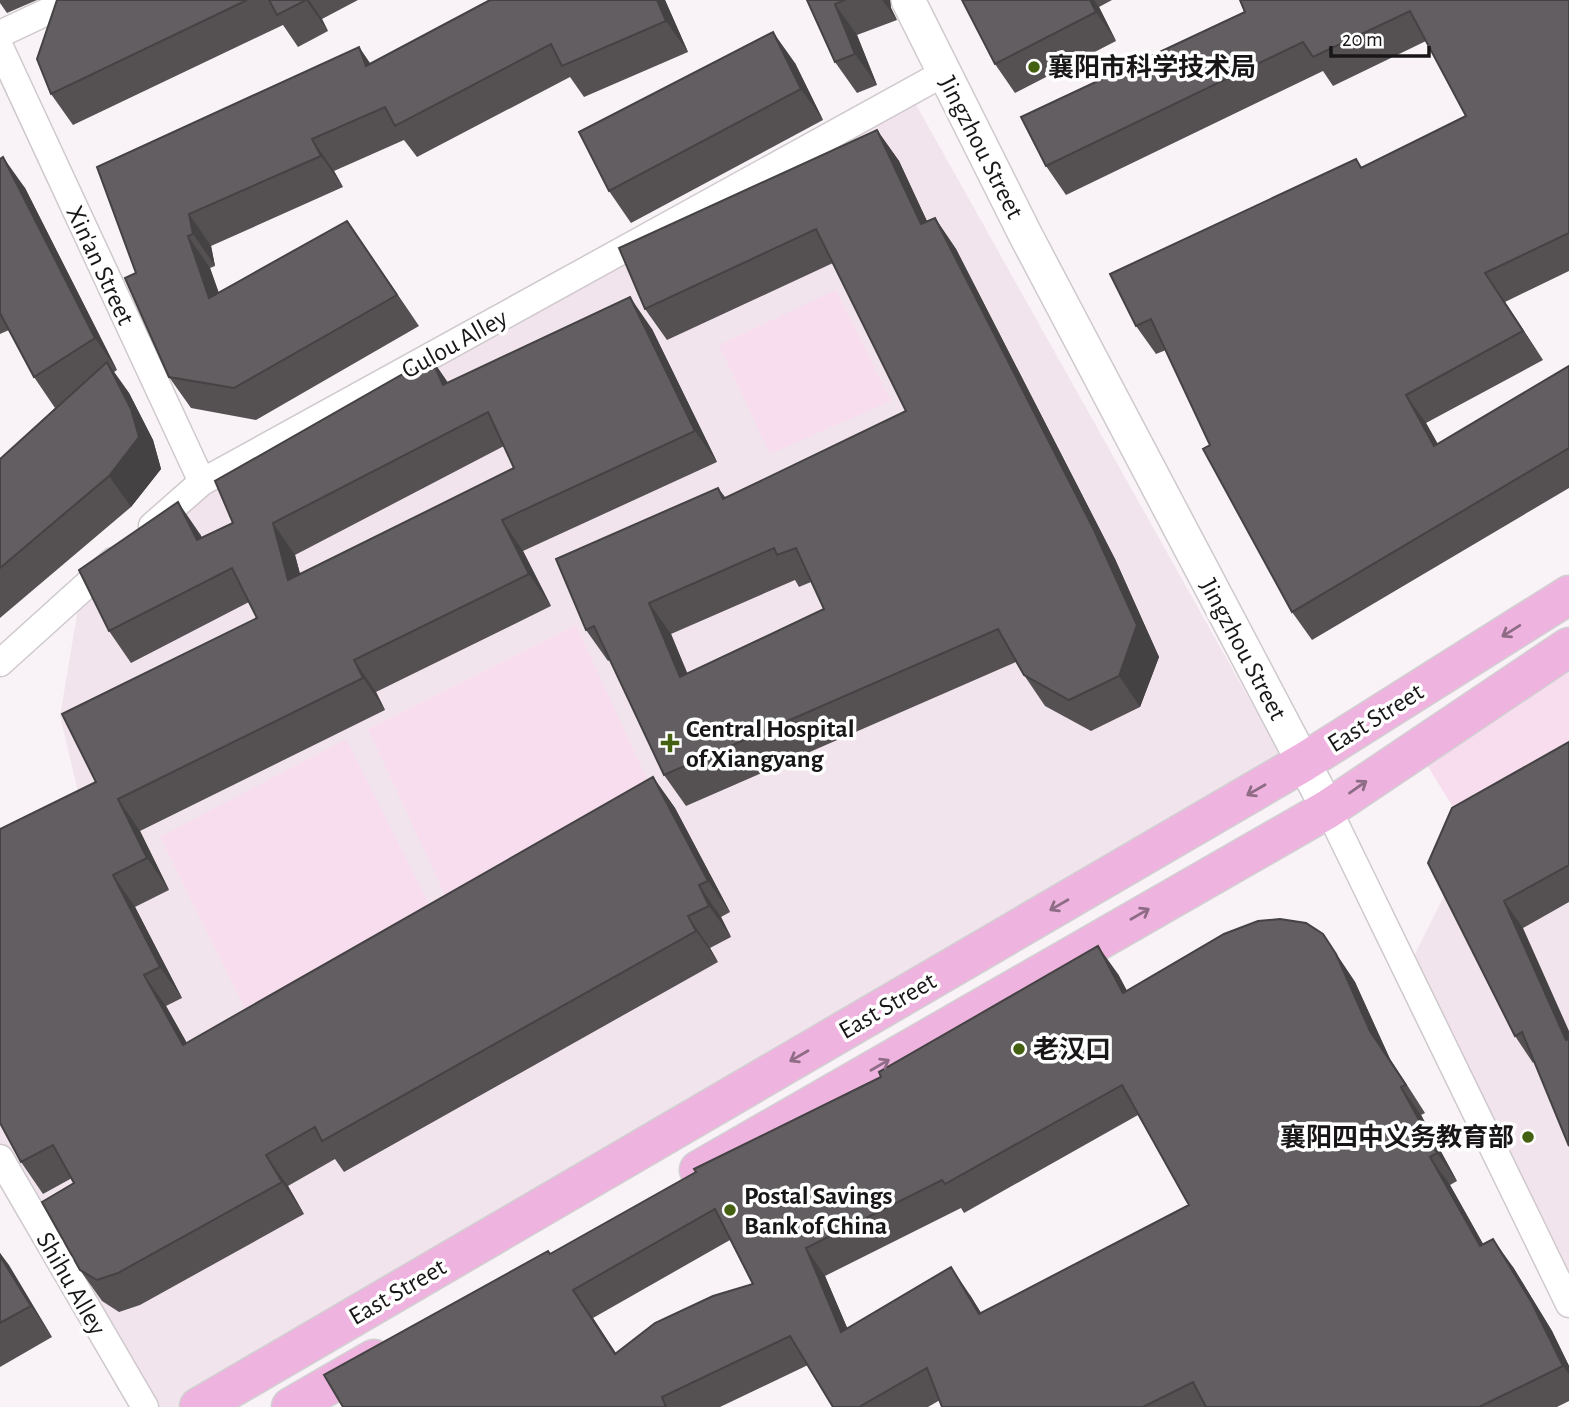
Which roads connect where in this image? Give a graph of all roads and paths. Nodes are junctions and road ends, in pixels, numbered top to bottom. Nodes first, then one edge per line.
1 (72, 0) edge
2 (908, 0) edge
3 (0, 34) edge
4 (0, 47) edge
5 (944, 73) junction
6 (202, 482) junction
7 (1569, 595) edge
8 (1569, 647) edge
9 (0, 663) edge
10 (1304, 762) junction
11 (1328, 808) junction
12 (0, 1158) edge
13 (665, 1190) edge
14 (1569, 1304) edge
15 (400, 1344) edge
16 (145, 1407) edge
17 (199, 1407) edge
18 (291, 1407) edge

1 - 3 street
2 - 5 street, Jingzhou Street
4 - 6 street, Xin'an Street
5 - 6 street, Gulou Alley
5 - 10 street, Jingzhou Street
6 - 9 street, Gulou Alley
7 -> 10 main road, East Street
11 -> 8 main road, East Street
10 - 11 street, Jingzhou Street
10 -> 17 main road, East Street
13 -> 11 main road, East Street
11 - 14 street, Jingzhou Street
12 - 16 street, Shihu Alley
15 - 18 main road, East Street

